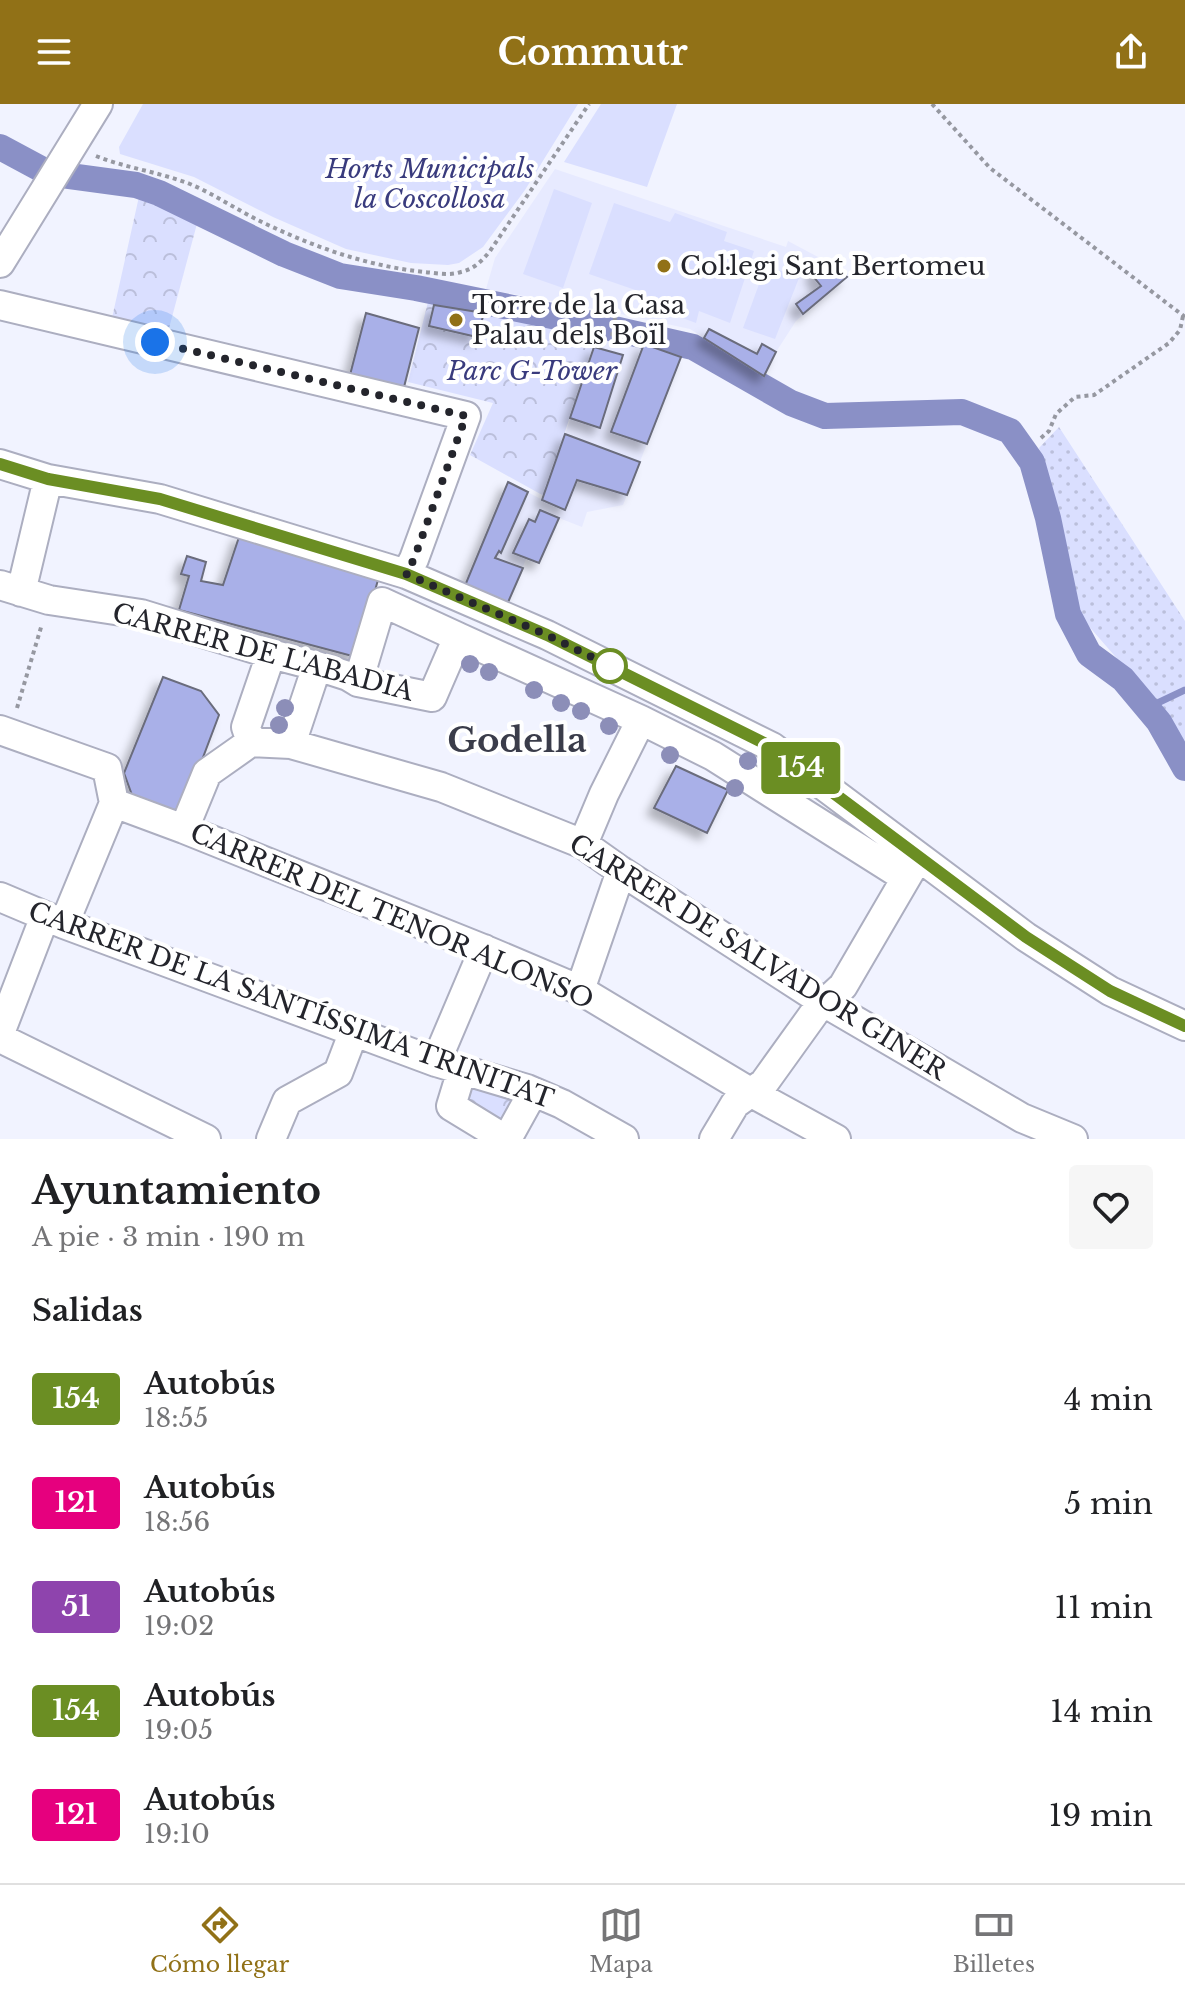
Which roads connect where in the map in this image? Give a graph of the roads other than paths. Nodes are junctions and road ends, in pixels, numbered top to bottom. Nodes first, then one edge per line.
1 (98, 104) edge
2 (0, 263) edge
3 (0, 305) edge
4 (0, 464) edge
5 (48, 479) junction
6 (406, 574) junction
7 (10, 589) edge
8 (458, 637) junction
9 (271, 654) junction
10 (317, 666) junction
11 (358, 682) junction
12 (641, 720) junction
13 (5, 732) edge
14 (251, 742) junction
15 (291, 744) junction
16 (114, 803) junction
17 (184, 829) junction
18 (583, 844) junction
19 (912, 868) junction
20 (621, 871) junction
21 (0, 897) edge
22 (54, 920) junction
23 (484, 949) junction
24 (580, 990) junction
25 (825, 1003) junction
26 (1185, 1026) edge
27 (354, 1031) junction
28 (0, 1035) edge
29 (449, 1066) junction
30 (533, 1092) junction
31 (750, 1092) junction
32 (206, 1139) edge
33 (271, 1139) edge
34 (506, 1139) edge
35 (624, 1139) edge
36 (714, 1139) edge
37 (836, 1139) edge
38 (1073, 1139) edge

1 - 2 street
3 - 6 street
4 - 5 street
5 - 6 street
5 - 7 street
6 - 19 street
7 - 9 street, CARRER DE L'ABADIA
8 - 11 street, CARRER DE L'ABADIA
8 - 11 street
8 - 12 street
9 - 10 street, CARRER DE L'ABADIA
9 - 14 street
10 - 11 street, CARRER DE L'ABADIA
10 - 15 street
12 - 18 street
12 - 19 street
13 - 16 street
14 - 15 street, CARRER DE SALVADOR GINER
14 - 17 street
15 - 18 street, CARRER DE SALVADOR GINER
16 - 17 street, CARRER DEL TENOR ALONSO
16 - 22 street
17 - 23 street, CARRER DEL TENOR ALONSO
18 - 20 street, CARRER DE SALVADOR GINER
19 - 25 street
19 - 26 street
20 - 24 street
20 - 25 street, CARRER DE SALVADOR GINER
21 - 22 street, CARRER DE LA SANTÍSSIMA TRINITAT
22 - 27 street, CARRER DE LA SANTÍSSIMA TRINITAT
22 - 28 street
23 - 24 street, CARRER DEL TENOR ALONSO
23 - 29 street
24 - 31 street, CARRER DEL TENOR ALONSO
25 - 31 street
25 - 38 street, CARRER DE SALVADOR GINER
27 - 29 street, CARRER DE LA SANTÍSSIMA TRINITAT
27 - 33 street
28 - 32 street
29 - 30 street, CARRER DE LA SANTÍSSIMA TRINITAT
29 - 34 street
30 - 34 street
30 - 35 street, CARRER DE LA SANTÍSSIMA TRINITAT
31 - 36 street
31 - 37 street, CARRER DEL TENOR ALONSO

